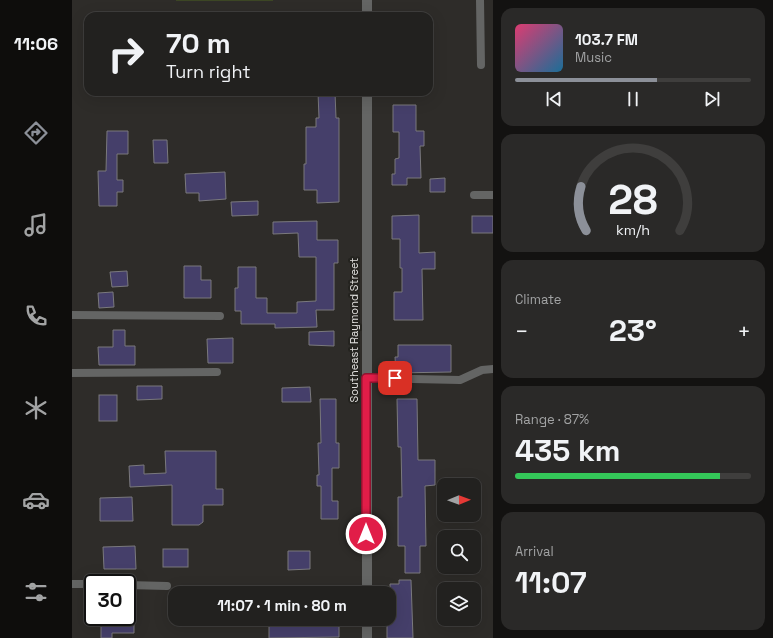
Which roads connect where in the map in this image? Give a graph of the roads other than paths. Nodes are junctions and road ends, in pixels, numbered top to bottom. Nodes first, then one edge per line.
1 (367, 0) edge
2 (480, 0) edge
3 (367, 12) edge
4 (481, 65) dead end
5 (366, 96) edge
6 (474, 195) dead end
7 (493, 195) edge
8 (72, 315) edge
9 (220, 316) dead end
10 (493, 369) edge
11 (216, 372) dead end
12 (72, 373) edge
13 (366, 378) junction
14 (72, 584) edge
15 (84, 584) edge
16 (136, 585) edge
17 (167, 586) dead end
18 (367, 586) edge
19 (367, 626) edge
20 (367, 638) edge

1 - 3 street
2 - 4 lane
5 - 13 street, Southeast Raymond Street
6 - 7 lane
8 - 9 lane
10 - 13 lane
11 - 12 lane
13 - 18 street, Southeast Raymond Street
14 - 15 lane
16 - 17 lane
19 - 20 street

